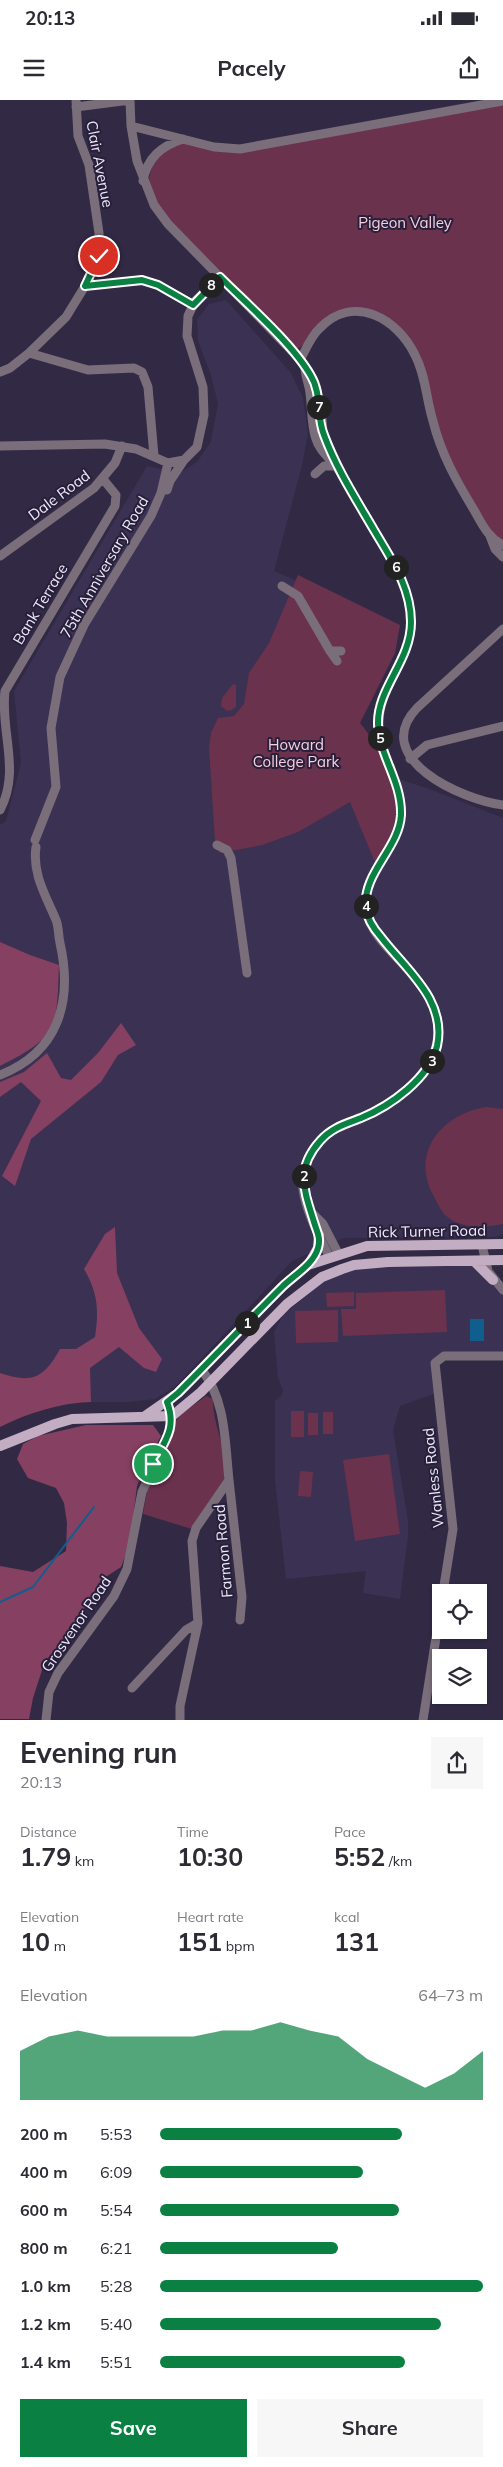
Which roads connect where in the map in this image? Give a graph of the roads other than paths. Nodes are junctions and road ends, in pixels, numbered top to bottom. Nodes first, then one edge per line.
1 (130, 100) edge
2 (503, 101) edge
3 (76, 104) edge
4 (131, 126) junction
5 (183, 139) junction
6 (143, 181) junction
7 (220, 277) junction
8 (85, 286) junction
9 (193, 305) junction
10 (29, 352) junction
11 (302, 364) junction
12 (0, 372) edge
13 (319, 436) junction
14 (0, 446) edge
15 (122, 446) junction
16 (154, 456) junction
17 (184, 460) junction
18 (168, 463) junction
19 (337, 467) junction
20 (315, 474) dead end
21 (103, 479) junction
22 (490, 536) junction
23 (503, 544) edge
24 (0, 556) edge
25 (503, 557) edge
26 (117, 573) junction
27 (282, 586) dead end
28 (503, 629) edge
29 (330, 651) junction
30 (341, 651) dead end
31 (337, 661) dead end
32 (503, 726) edge
33 (403, 741) junction
34 (442, 742) junction
35 (427, 746) junction
36 (413, 762) junction
37 (503, 806) edge
38 (0, 810) edge
39 (217, 845) dead end
40 (247, 973) dead end
41 (0, 1075) edge
42 (311, 1212) junction
43 (319, 1235) junction
44 (482, 1244) junction
45 (503, 1244) edge
46 (334, 1257) junction
47 (503, 1260) edge
48 (474, 1261) junction
49 (485, 1261) junction
50 (370, 1263) junction
51 (308, 1265) junction
52 (322, 1278) junction
53 (493, 1280) junction
54 (503, 1290) edge
55 (503, 1356) edge
56 (201, 1369) junction
57 (212, 1382) junction
58 (167, 1402) junction
59 (145, 1416) junction
60 (172, 1416) junction
61 (0, 1446) edge
62 (229, 1480) junction
63 (219, 1497) junction
64 (232, 1499) junction
65 (444, 1584) edge
66 (240, 1620) dead end
67 (198, 1623) junction
68 (436, 1639) edge
69 (132, 1688) dead end
70 (46, 1720) edge
71 (180, 1720) edge
72 (423, 1720) edge

1 - 3 street
1 - 4 street
2 - 5 street
3 - 8 street, Clair Avenue
4 - 5 street
4 - 6 street
5 - 6 street
6 - 7 street
7 - 9 street
7 - 11 street
8 - 9 street
8 - 10 street, Clair Avenue
9 - 17 street
10 - 12 street, Clair Avenue
10 - 16 street
11 - 13 street
11 - 22 street
13 - 19 street
13 - 19 street
14 - 15 street
15 - 16 street
15 - 21 street, Dale Road
16 - 18 street
17 - 18 street
17 - 26 street
18 - 26 street, 75th Anniversary Road
19 - 20 street
19 - 42 street
21 - 24 street, Dale Road
21 - 38 street, Bank Terrace
22 - 23 street
22 - 25 street
26 - 41 street, 75th Anniversary Road
27 - 29 street
28 - 33 street
29 - 30 street
29 - 31 street
32 - 34 street
33 - 35 street
33 - 36 street
34 - 35 street
34 - 36 street
35 - 36 street
36 - 37 street
39 - 40 street
42 - 43 street
42 - 46 street
43 - 46 street
43 - 51 main road
44 - 45 main road, Rick Turner Road
44 - 46 main road, Rick Turner Road
44 - 49 street
46 - 50 main road
46 - 51 main road, Rick Turner Road
46 - 52 main road
47 - 49 main road, Rick Turner Road
48 - 49 main road, Rick Turner Road
48 - 50 main road, Rick Turner Road
48 - 53 main road
49 - 53 street
50 - 52 main road, Rick Turner Road
51 - 56 main road, Rick Turner Road
52 - 57 main road, Rick Turner Road
53 - 54 street
55 - 65 street, Wanless Road
56 - 57 street
56 - 58 main road, Rick Turner Road
57 - 60 main road, Rick Turner Road
57 - 62 street, Farmon Road
58 - 59 main road, Rick Turner Road
58 - 60 street
59 - 60 main road
59 - 61 main road
60 - 70 street, Grosvenor Road
62 - 63 street
62 - 64 street, Farmon Road
63 - 64 street
63 - 67 street
64 - 66 street, Farmon Road
67 - 69 street
67 - 71 street
68 - 72 street

